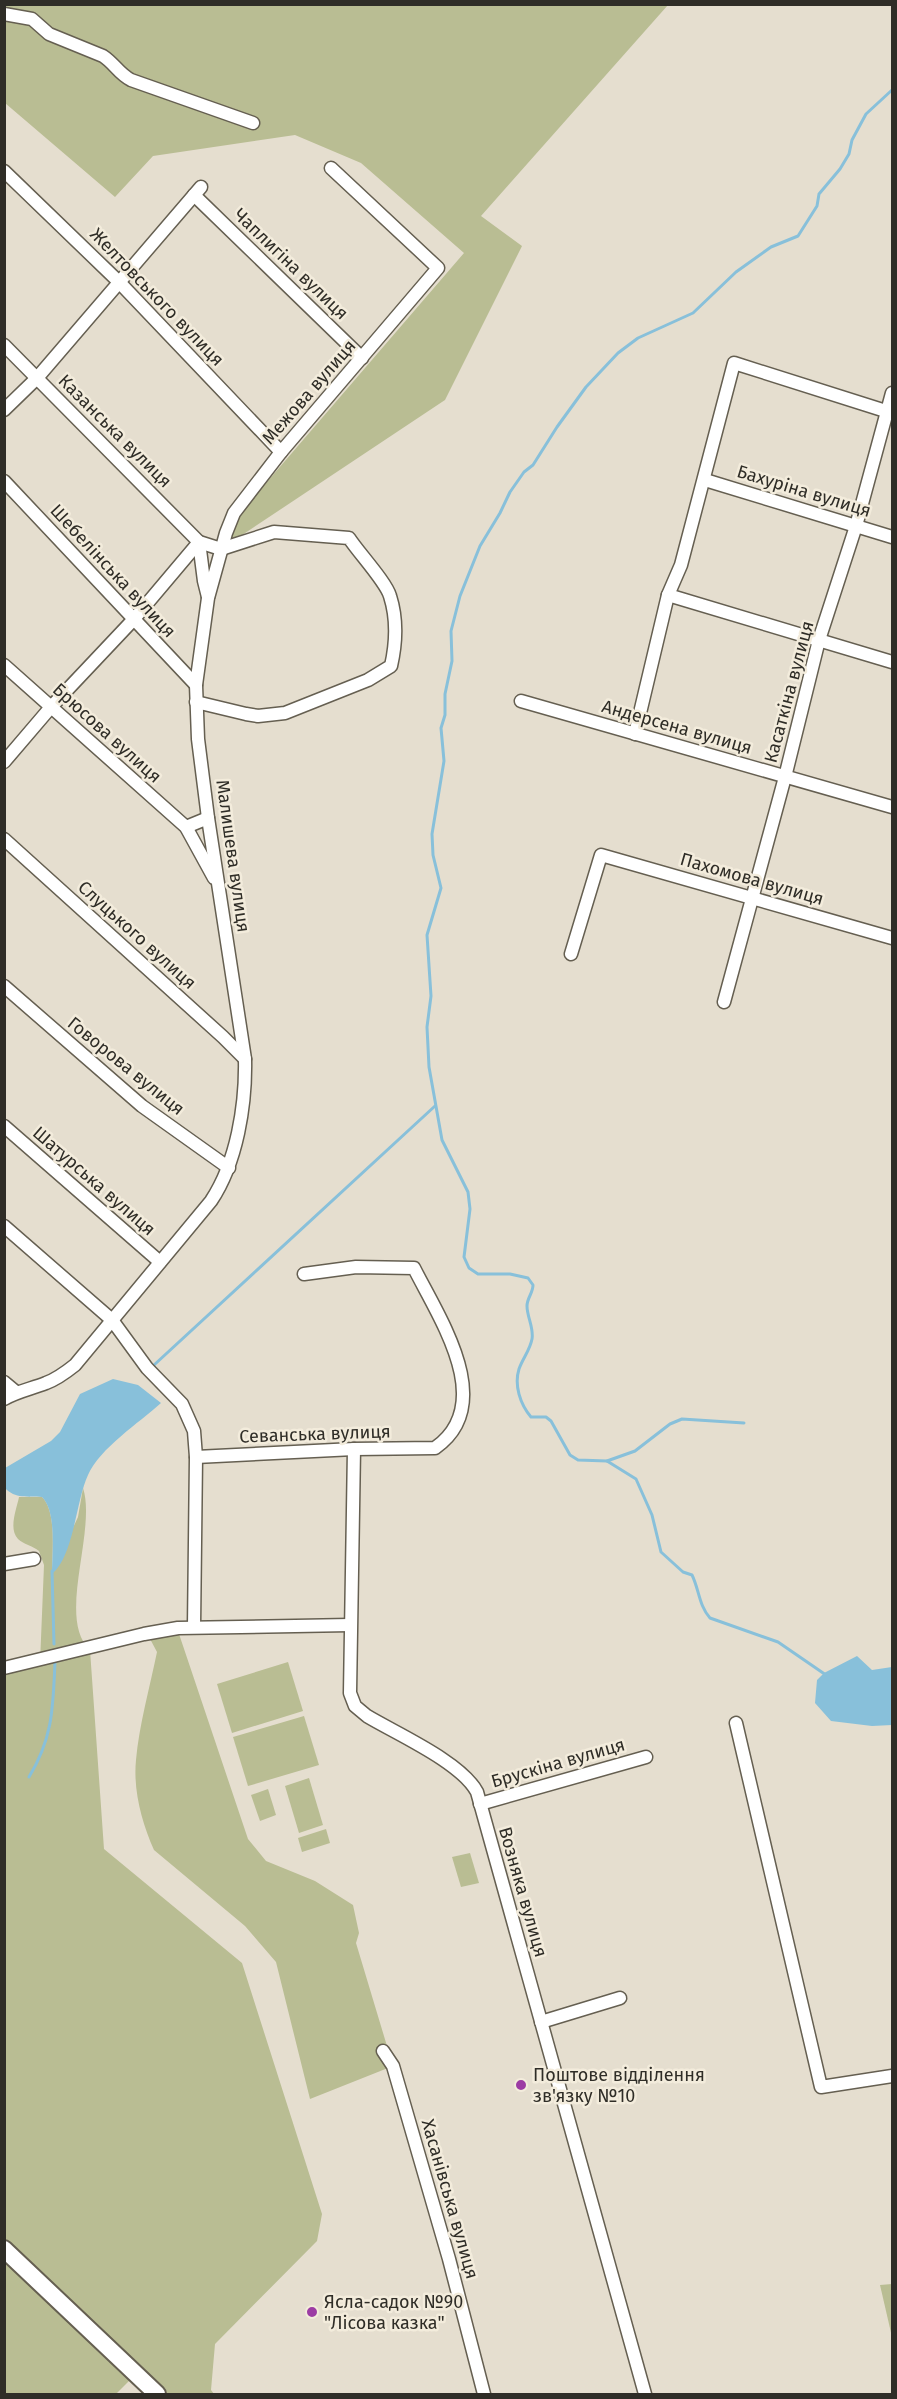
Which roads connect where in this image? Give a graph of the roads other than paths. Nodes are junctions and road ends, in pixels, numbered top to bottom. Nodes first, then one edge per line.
1 (4, 14) edge
2 (253, 123) dead end
3 (331, 168) dead end
4 (4, 171) edge
5 (120, 282) junction
6 (4, 345) edge
7 (362, 358) junction
8 (37, 378) junction
9 (892, 393) edge
10 (4, 410) edge
11 (890, 412) edge
12 (281, 452) junction
13 (705, 480) junction
14 (4, 482) edge
15 (856, 526) junction
16 (892, 537) edge
17 (199, 542) junction
18 (222, 549) junction
19 (668, 596) junction
20 (208, 598) junction
21 (134, 619) junction
22 (819, 640) junction
23 (892, 662) edge
24 (4, 665) edge
25 (196, 685) junction
26 (521, 701) dead end
27 (196, 702) junction
28 (51, 707) junction
29 (635, 734) junction
30 (4, 762) edge
31 (785, 777) junction
32 (892, 807) edge
33 (208, 819) junction
34 (186, 827) junction
35 (4, 839) edge
36 (219, 888) junction
37 (753, 899) junction
38 (892, 938) edge
39 (571, 954) dead end
40 (4, 986) edge
41 (724, 1002) dead end
42 (240, 1021) junction
43 (223, 1037) junction
44 (245, 1059) junction
45 (4, 1126) edge
46 (229, 1168) junction
47 (4, 1226) edge
48 (160, 1262) junction
49 (304, 1274) dead end
50 (112, 1320) junction
51 (4, 1382) edge
52 (16, 1392) junction
53 (4, 1399) edge
54 (354, 1449) junction
55 (196, 1457) junction
56 (34, 1559) dead end
57 (4, 1564) edge
58 (350, 1625) junction
59 (194, 1627) junction
60 (4, 1668) edge
61 (736, 1722) dead end
62 (646, 1757) dead end
63 (480, 1804) junction
64 (620, 1998) dead end
65 (541, 2022) junction
66 (383, 2051) dead end
67 (892, 2076) edge
68 (4, 2249) edge
69 (157, 2394) edge
70 (484, 2394) edge
71 (645, 2394) edge

1 - 2 street
3 - 7 street, Межова вулиця
4 - 5 street, Желтовського вулиця
5 - 7 street, Чаплигіна вулиця
5 - 8 street
5 - 12 street, Желтовського вулиця
6 - 8 street, Казанська вулиця
7 - 12 street, Межова вулиця
8 - 10 street
8 - 17 street, Казанська вулиця
9 - 11 street, Касаткіна вулиця
11 - 13 street
11 - 15 street, Касаткіна вулиця
12 - 18 street, Межова вулиця
13 - 15 street, Бахуріна вулиця
13 - 19 street
14 - 21 street, Шебелінська вулиця
15 - 16 street, Бахуріна вулиця
15 - 22 street, Касаткіна вулиця
17 - 18 street, Казанська вулиця
17 - 20 street
17 - 21 street
18 - 20 street, Малишева вулиця
18 - 27 street
19 - 22 street
19 - 29 street
20 - 25 street, Малишева вулиця
21 - 25 street, Шебелінська вулиця
21 - 28 street
22 - 23 street
22 - 31 street, Касаткіна вулиця
24 - 28 street, Брюсова вулиця
25 - 27 street, Малишева вулиця
26 - 29 street, Андерсена вулиця
27 - 33 street, Малишева вулиця
28 - 30 street
28 - 34 street, Брюсова вулиця
29 - 31 street, Андерсена вулиця
31 - 32 street, Андерсена вулиця
31 - 37 street, Касаткіна вулиця
33 - 34 street
33 - 36 street, Малишева вулиця
34 - 36 street, Брюсова вулиця
35 - 43 street, Слуцького вулиця
36 - 42 street, Малишева вулиця
37 - 38 street, Пахомова вулиця
37 - 39 street, Пахомова вулиця
37 - 41 street, Касаткіна вулиця
40 - 46 street, Говорова вулиця
42 - 43 street
42 - 44 street, Малишева вулиця
43 - 44 street, Слуцького вулиця
44 - 46 street, Малишева вулиця
45 - 48 street, Шатурська вулиця
46 - 48 street, Малишева вулиця
47 - 50 street
48 - 50 street, Малишева вулиця
49 - 54 street, Севанська вулиця
50 - 52 street, Малишева вулиця
50 - 55 street
51 - 52 street
52 - 53 street, Малишева вулиця
54 - 55 street, Севанська вулиця
54 - 58 street, Возняка вулиця
55 - 59 street
56 - 57 street
58 - 59 street
58 - 63 street, Возняка вулиця
59 - 60 street
61 - 67 street
62 - 63 street, Брускіна вулиця
63 - 65 street, Возняка вулиця
64 - 65 street
65 - 71 street, Возняка вулиця
66 - 70 street, Хасанівська вулиця
68 - 69 main road

